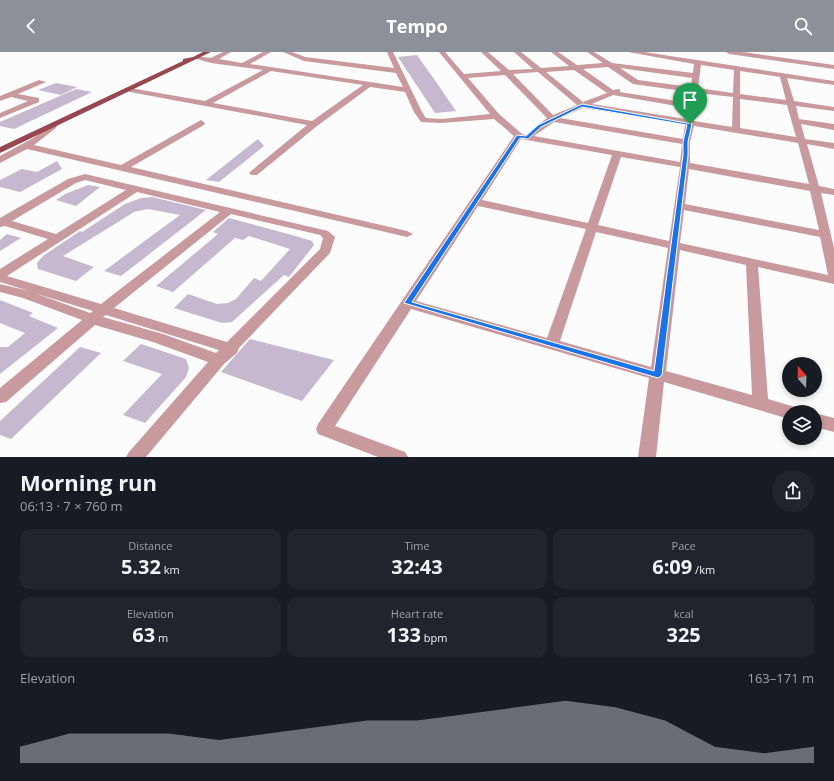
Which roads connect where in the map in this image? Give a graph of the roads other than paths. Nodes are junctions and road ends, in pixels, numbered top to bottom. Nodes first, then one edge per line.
1 (208, 52) edge
2 (228, 52) edge
3 (268, 52) edge
4 (286, 52) edge
5 (390, 52) edge
6 (442, 52) edge
7 (484, 52) edge
8 (517, 52) edge
9 (554, 52) edge
10 (590, 52) edge
11 (631, 52) edge
12 (729, 52) edge
13 (194, 56) edge
14 (211, 61) junction
15 (698, 62) junction
16 (244, 65) junction
17 (609, 65) junction
18 (723, 66) junction
19 (575, 67) junction
20 (834, 67) edge
21 (737, 68) junction
22 (270, 69) junction
23 (538, 70) junction
24 (399, 71) junction
25 (508, 72) junction
26 (783, 75) junction
27 (462, 76) junction
28 (696, 76) junction
29 (42, 82) dead end
30 (636, 82) junction
31 (834, 83) edge
32 (368, 85) junction
33 (130, 90) junction
34 (407, 90) junction
35 (694, 90) junction
36 (612, 93) junction
37 (10, 95) junction
38 (737, 96) junction
39 (0, 99) edge
40 (791, 103) junction
41 (206, 104) junction
42 (582, 105) junction
43 (692, 106) junction
44 (834, 109) edge
45 (0, 116) edge
46 (496, 116) junction
47 (553, 119) junction
48 (796, 121) junction
49 (201, 123) dead end
50 (314, 124) junction
51 (690, 124) junction
52 (53, 126) junction
53 (834, 127) edge
54 (736, 131) junction
55 (523, 137) junction
56 (802, 141) junction
57 (686, 142) junction
58 (0, 143) edge
59 (27, 146) junction
60 (834, 146) edge
61 (0, 150) edge
62 (616, 154) junction
63 (0, 160) edge
64 (684, 165) junction
65 (123, 168) junction
66 (254, 173) dead end
67 (136, 188) junction
68 (815, 189) junction
69 (834, 192) edge
70 (475, 202) junction
71 (679, 206) junction
72 (228, 211) junction
73 (1, 222) edge
74 (592, 227) junction
75 (407, 234) dead end
76 (825, 235) junction
77 (56, 238) junction
78 (674, 245) junction
79 (752, 262) junction
80 (834, 274) edge
81 (0, 276) edge
82 (834, 280) edge
83 (0, 288) edge
84 (408, 303) junction
85 (103, 310) junction
86 (92, 319) junction
87 (552, 344) junction
88 (232, 349) junction
89 (219, 360) junction
90 (658, 375) junction
91 (0, 397) edge
92 (760, 404) junction
93 (782, 410) edge
94 (822, 422) edge
95 (834, 425) edge
96 (135, 457) edge
97 (398, 457) edge
98 (647, 457) edge

1 - 13 main road
2 - 14 street
3 - 16 street
4 - 24 street
5 - 24 street
6 - 27 street
7 - 25 street
8 - 23 street
9 - 19 street
10 - 17 street
11 - 15 street
12 - 18 street
12 - 20 street
13 - 14 street
13 - 33 main road
13 - 58 main road
14 - 16 street
15 - 18 street
15 - 28 street
16 - 22 street
17 - 19 street
17 - 28 street
17 - 30 street
18 - 21 street
19 - 23 street
19 - 36 street
21 - 26 street
21 - 38 street
22 - 32 street
22 - 41 street
23 - 25 street
23 - 42 street
24 - 34 street
25 - 27 street
25 - 47 street
26 - 31 street
26 - 40 street
27 - 46 street
28 - 35 street
29 - 37 street
30 - 35 street
30 - 36 street
32 - 34 street
32 - 50 street
33 - 41 street
33 - 52 main road
34 - 46 street
35 - 38 street
35 - 43 street
36 - 42 street
36 - 43 street
37 - 39 street
37 - 45 street
38 - 40 street
38 - 54 street
40 - 44 street
40 - 48 street
41 - 50 street
42 - 47 street
42 - 51 street
43 - 51 street
46 - 55 street
47 - 55 street
47 - 57 street
48 - 53 street
48 - 56 street
49 - 65 street
50 - 66 street
51 - 54 street
51 - 57 street
52 - 59 street
52 - 61 main road
54 - 56 street
55 - 62 street
55 - 70 street
56 - 60 street
56 - 68 street
57 - 64 street
59 - 63 street
59 - 65 street
62 - 64 street
62 - 74 street
64 - 68 street
64 - 71 street
65 - 75 street
67 - 72 street
67 - 73 street
67 - 77 street
68 - 69 street
68 - 76 street
70 - 74 street
70 - 84 street
71 - 76 street
71 - 78 street
72 - 85 street
72 - 88 street
73 - 77 street
74 - 78 street
74 - 87 street
76 - 80 street
77 - 81 street
78 - 79 street
78 - 90 street
79 - 82 street
79 - 92 street
81 - 85 street
83 - 86 street
84 - 87 street
84 - 97 street
85 - 86 street
85 - 88 street
86 - 89 street
86 - 91 street
87 - 90 street
88 - 89 street
89 - 96 street
90 - 92 street
90 - 98 street
92 - 93 street
94 - 95 street

